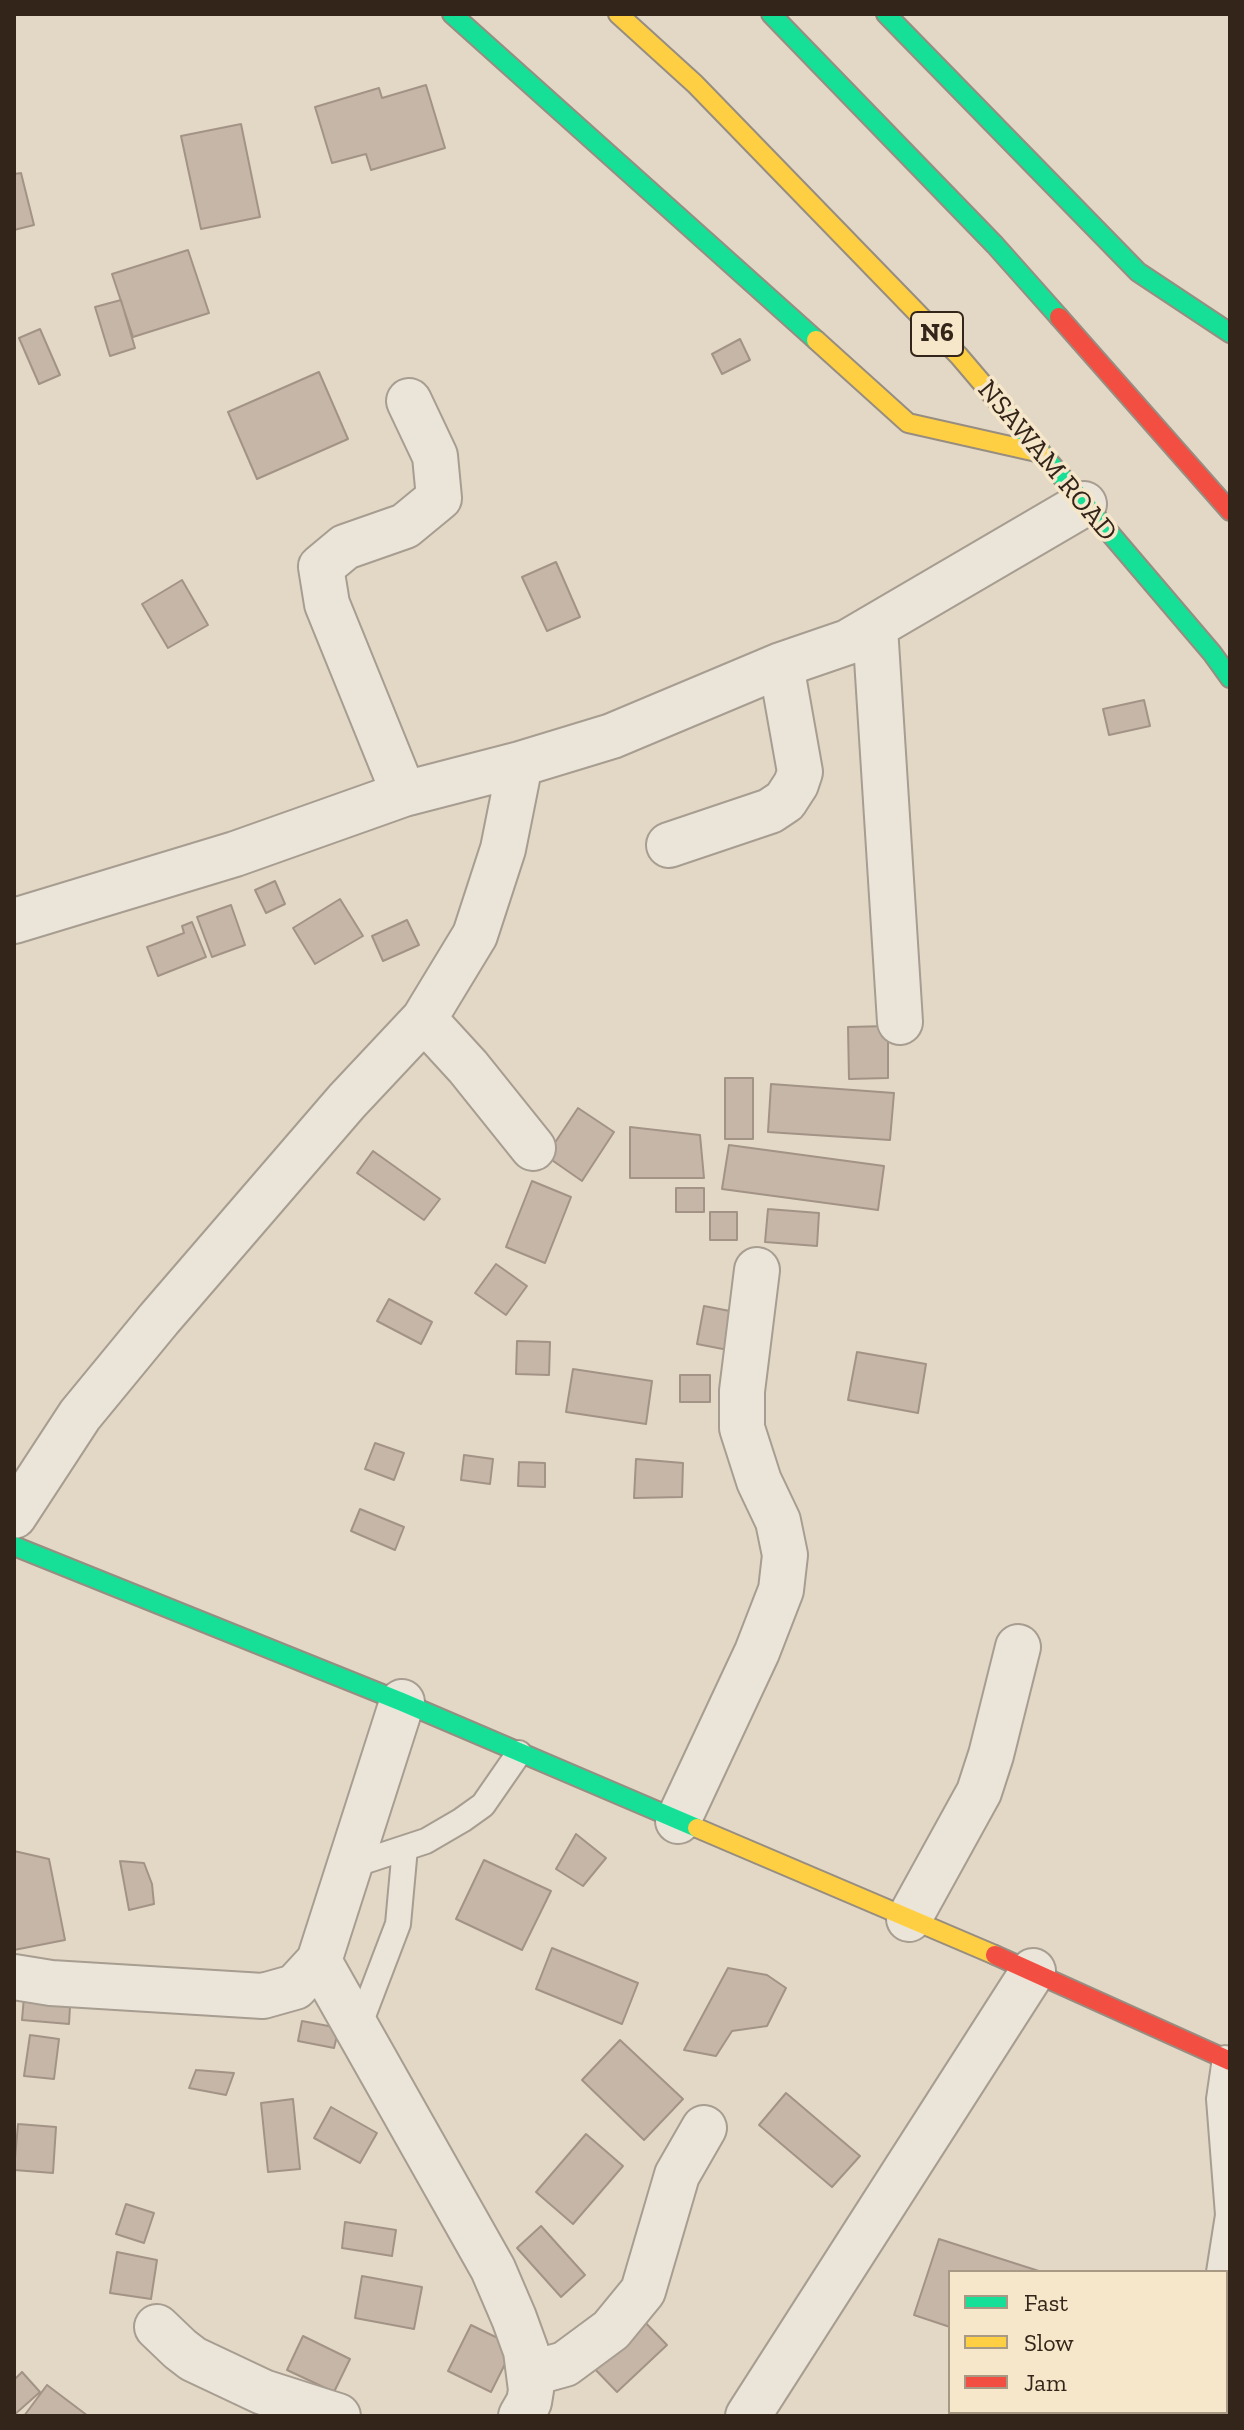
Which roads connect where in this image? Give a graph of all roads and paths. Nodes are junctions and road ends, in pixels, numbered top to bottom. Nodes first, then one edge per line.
1 (452, 14) edge
2 (618, 14) edge
3 (771, 14) edge
4 (886, 14) edge
5 (1230, 333) edge
6 (409, 401) dead end
7 (1041, 453) junction
8 (1084, 504) junction
9 (1230, 511) edge
10 (875, 627) junction
11 (781, 665) junction
12 (1230, 678) edge
13 (520, 764) junction
14 (404, 794) junction
15 (669, 845) dead end
16 (14, 921) edge
17 (424, 1019) junction
18 (900, 1022) dead end
19 (533, 1148) dead end
20 (757, 1270) dead end
21 (14, 1516) edge
22 (14, 1546) edge
23 (1018, 1647) dead end
24 (402, 1702) junction
25 (519, 1753) junction
26 (678, 1821) junction
27 (405, 1848) junction
28 (350, 1866) junction
29 (909, 1919) junction
30 (319, 1961) junction
31 (1033, 1971) junction
32 (14, 1977) edge
33 (358, 2029) junction
34 (1227, 2059) edge
35 (704, 2128) dead end
36 (1219, 2270) edge
37 (157, 2327) dead end
38 (257, 2404) edge
39 (524, 2405) edge
40 (338, 2416) edge
41 (748, 2416) edge

1 - 7 main road
2 - 7 main road, NSAWAM ROAD / N6
3 - 9 main road
4 - 5 main road
6 - 14 street
7 - 8 main road, NSAWAM ROAD / N6
8 - 10 street
8 - 12 main road, NSAWAM ROAD / N6
10 - 11 street
10 - 18 street
11 - 13 street
11 - 15 street
13 - 14 street
13 - 17 street
14 - 16 street
17 - 19 street
17 - 21 street
20 - 26 street
22 - 24 main road
23 - 29 street
24 - 25 main road
24 - 28 street
25 - 26 main road
25 - 27 lane
26 - 29 main road
27 - 28 lane
27 - 33 lane
28 - 30 street
29 - 31 main road
30 - 32 street
30 - 33 street
31 - 34 main road
31 - 41 street
33 - 39 street
34 - 36 lane
35 - 39 street
37 - 38 street
38 - 40 street

